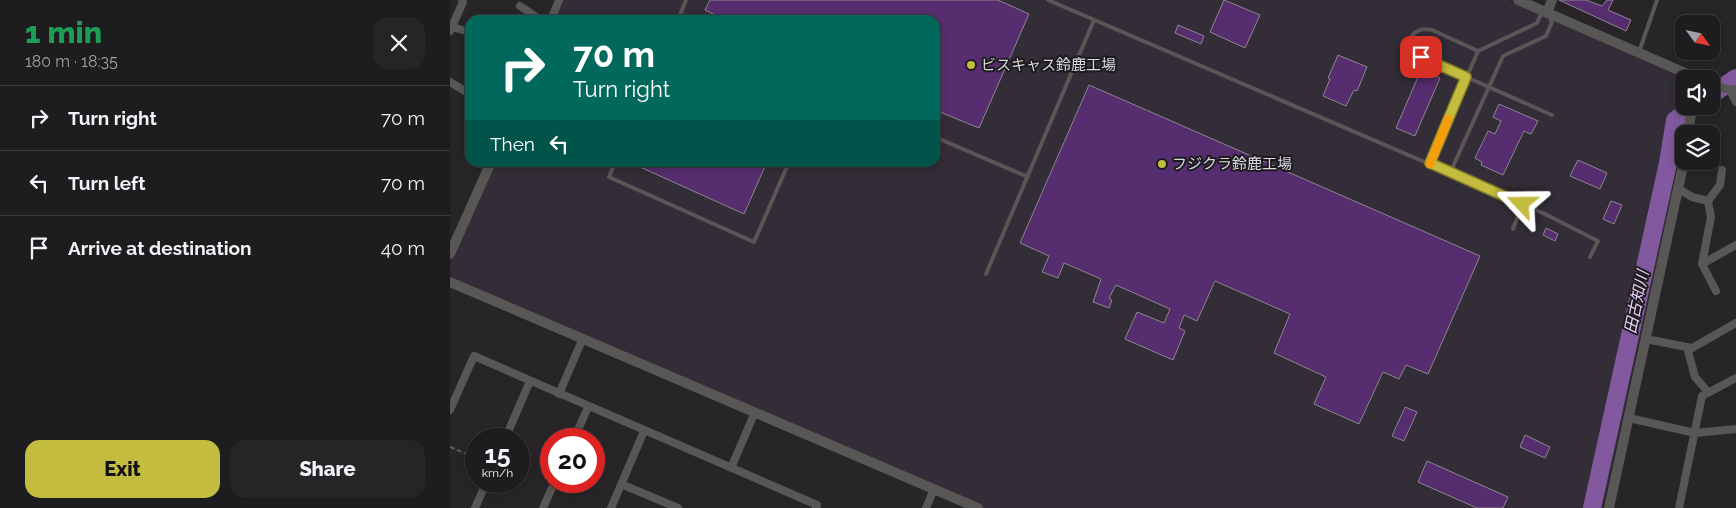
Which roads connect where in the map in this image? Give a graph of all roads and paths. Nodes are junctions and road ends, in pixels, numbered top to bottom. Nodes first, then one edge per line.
1 (462, 0) edge
2 (559, 0) edge
3 (686, 0) edge
4 (1048, 0) edge
5 (1518, 0) edge
6 (1552, 0) edge
7 (1657, 0) edge
8 (520, 6) dead end
9 (1547, 13) junction
10 (454, 14) edge
11 (534, 15) edge
12 (553, 15) edge
13 (680, 15) edge
14 (1094, 20) junction
15 (451, 29) edge
16 (465, 31) edge
17 (1478, 50) junction
18 (1639, 52) junction
19 (1679, 70) edge
20 (1466, 77) junction
21 (451, 85) edge
22 (1488, 87) junction
23 (1732, 90) edge
24 (465, 92) edge
25 (1736, 102) edge
26 (1552, 115) dead end
27 (940, 139) edge
28 (1430, 163) junction
29 (489, 167) edge
30 (613, 167) edge
31 (787, 167) edge
32 (1682, 170) edge
33 (1722, 170) dead end
34 (1450, 173) junction
35 (1028, 177) junction
36 (1679, 189) junction
37 (1708, 201) junction
38 (1522, 204) junction
39 (1513, 229) dead end
40 (1736, 245) edge
41 (450, 254) edge
42 (1590, 257) dead end
43 (1702, 264) junction
44 (986, 274) dead end
45 (450, 282) edge
46 (1716, 291) dead end
47 (1736, 324) edge
48 (583, 338) junction
49 (1646, 339) junction
50 (1687, 347) junction
51 (1736, 378) edge
52 (530, 381) junction
53 (1708, 392) junction
54 (559, 394) junction
55 (588, 407) junction
56 (450, 410) edge
57 (754, 412) junction
58 (1629, 418) junction
59 (510, 428) edge
60 (579, 428) edge
61 (1736, 430) edge
62 (644, 431) junction
63 (1695, 433) junction
64 (450, 447) edge
65 (465, 453) edge
66 (731, 468) junction
67 (622, 484) junction
68 (934, 489) junction
69 (482, 493) edge
70 (550, 493) edge
71 (475, 508) edge
72 (543, 508) edge
73 (611, 508) edge
74 (678, 508) edge
75 (816, 508) edge
76 (926, 508) edge
77 (978, 508) edge
78 (1609, 508) edge
79 (1679, 508) edge

1 - 10 street
2 - 12 street
3 - 13 lane
4 - 14 lane
5 - 9 street
6 - 9 street
7 - 18 lane
8 - 11 street
9 - 17 lane
9 - 18 street
9 - 22 lane
10 - 15 street
14 - 28 lane
14 - 35 lane
15 - 16 street
17 - 20 lane
17 - 20 lane
18 - 19 street
20 - 22 lane
20 - 28 lane
21 - 24 street
22 - 26 lane
22 - 34 lane
23 - 25 street
27 - 35 lane
28 - 34 lane
29 - 41 street
30 - 31 lane
32 - 36 street
33 - 37 street
34 - 38 lane
35 - 44 lane
36 - 37 street
36 - 49 street
37 - 43 street
38 - 39 lane
38 - 42 lane
40 - 43 street
43 - 46 street
45 - 48 street
47 - 50 street
48 - 54 street
48 - 57 street
49 - 50 street
49 - 58 street
50 - 53 street
51 - 53 street
52 - 54 street
52 - 56 street
52 - 59 street
53 - 63 street
54 - 55 street
55 - 60 street
55 - 62 street
57 - 66 street
57 - 68 street
58 - 63 street
58 - 78 street
61 - 63 street
62 - 66 street
62 - 67 street
63 - 79 street
64 - 65 path
66 - 75 street
67 - 73 street
67 - 74 street
68 - 76 street
68 - 77 street
69 - 71 street
70 - 72 street

